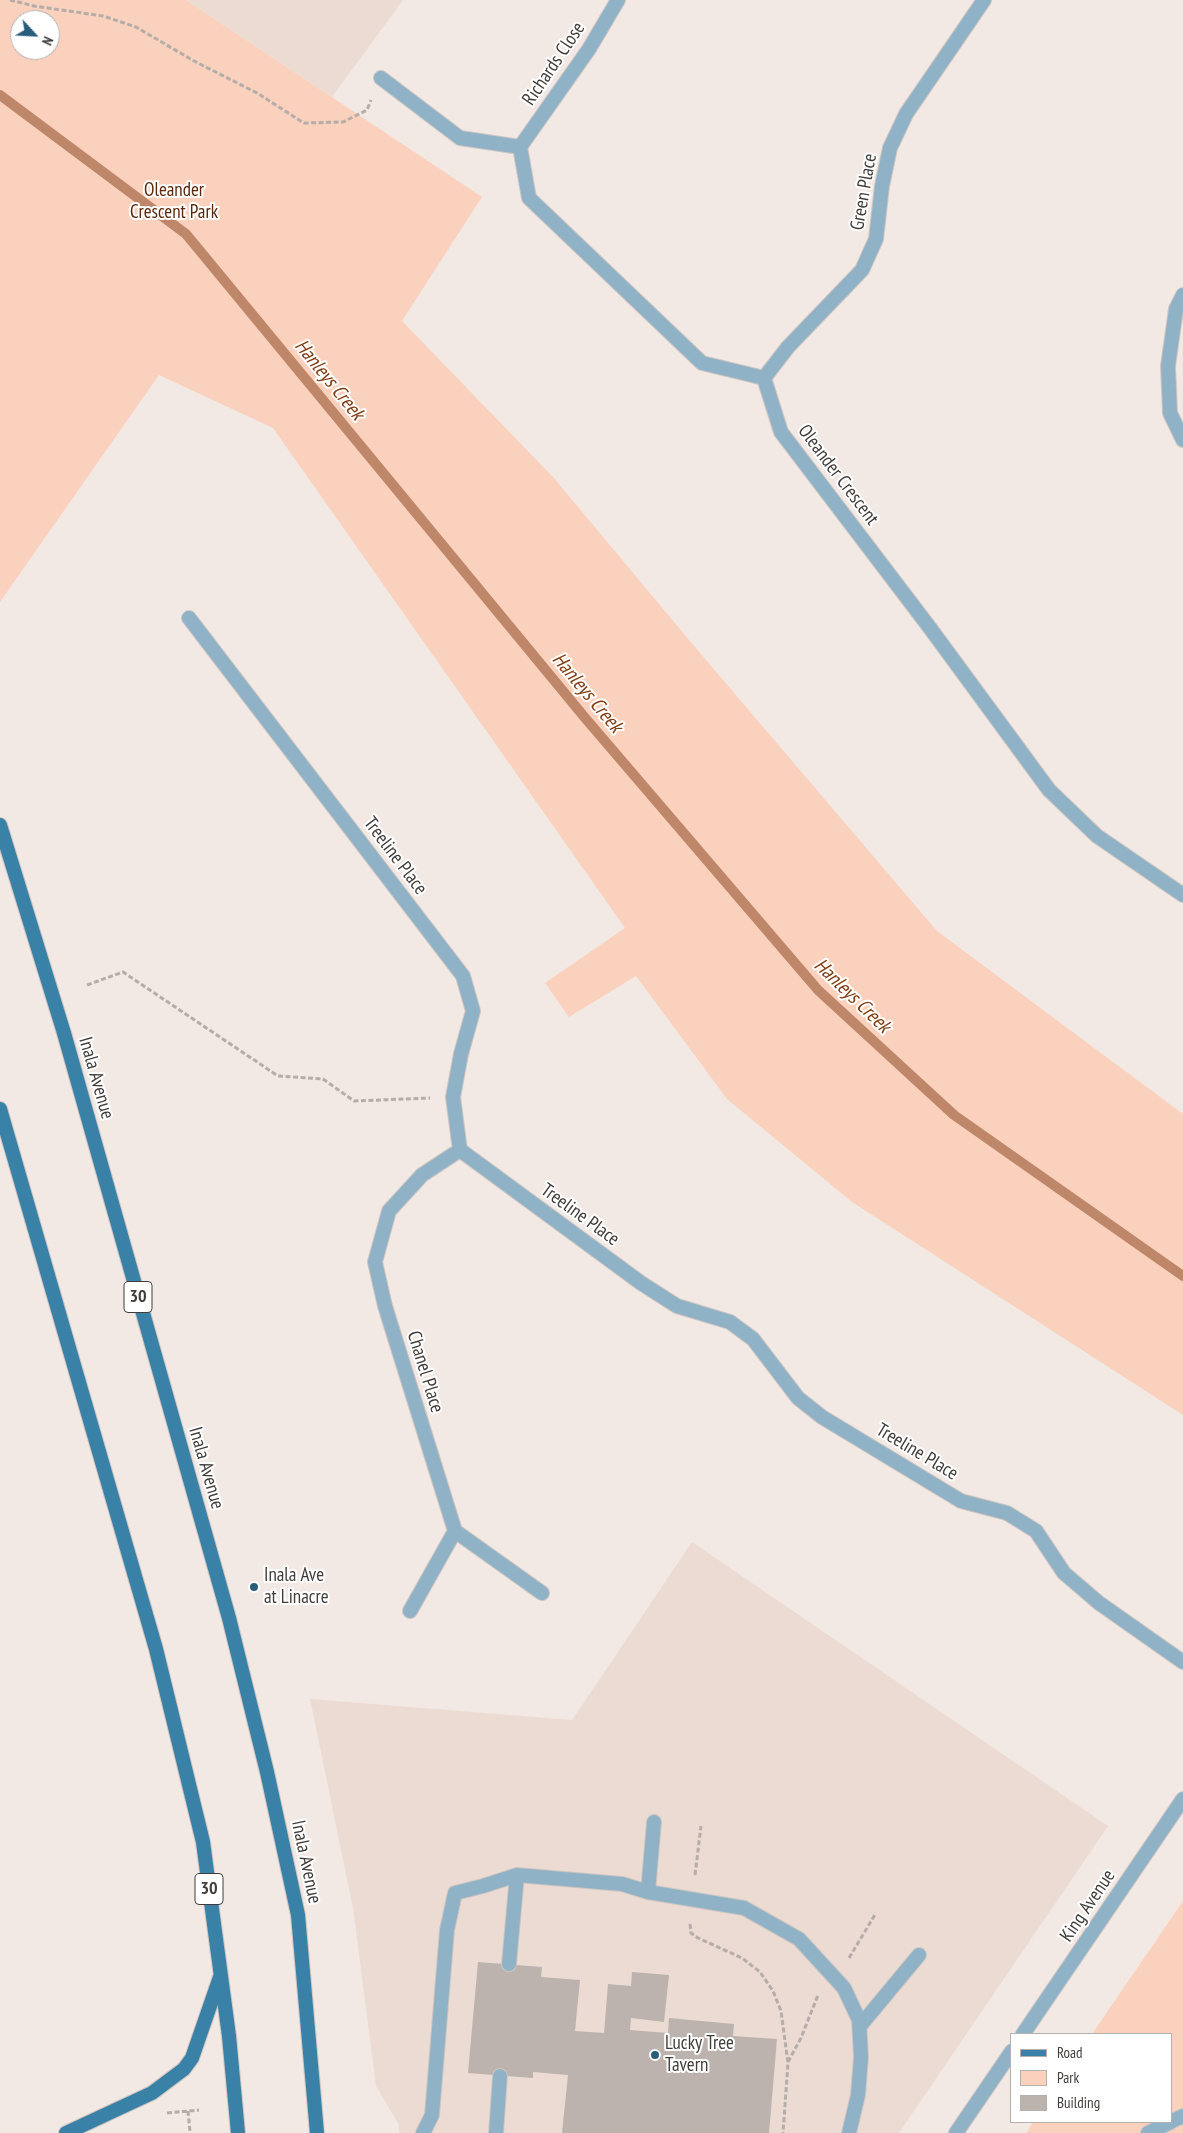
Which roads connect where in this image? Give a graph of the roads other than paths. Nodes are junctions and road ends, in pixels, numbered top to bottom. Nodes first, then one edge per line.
1 (618, 0) edge
2 (984, 0) edge
3 (381, 78) road end
4 (520, 148) junction
5 (1183, 295) edge
6 (764, 378) junction
7 (1183, 440) edge
8 (189, 618) dead end
9 (0, 825) edge
10 (1183, 895) edge
11 (0, 1109) edge
12 (460, 1150) junction
13 (455, 1531) junction
14 (542, 1593) dead end
15 (410, 1611) dead end
16 (1183, 1662) edge
17 (1183, 1799) edge
18 (654, 1822) dead end
19 (517, 1875) junction
20 (648, 1892) junction
21 (919, 1955) dead end
22 (509, 1964) dead end
23 (221, 1974) junction
24 (860, 2026) junction
25 (1024, 2033) edge
26 (1010, 2054) edge
27 (500, 2076) dead end
28 (1169, 2123) edge
29 (66, 2133) edge
30 (238, 2133) edge
31 (317, 2133) edge
32 (424, 2133) edge
33 (496, 2133) edge
34 (849, 2133) edge
35 (956, 2133) edge
36 (1148, 2133) edge

1 - 4 street, Richards Close
2 - 6 street, Green Place
3 - 4 street
4 - 6 street
5 - 7 street
6 - 10 street, Oleander Crescent
8 - 12 street, Treeline Place
9 - 31 main road, Inala Avenue / 30
11 - 23 main road, 30
12 - 13 street, Chanel Place
12 - 16 street, Treeline Place
13 - 14 street
13 - 15 street
17 - 25 street, King Avenue
18 - 20 street
19 - 20 street
19 - 22 street
19 - 32 street
20 - 24 street
21 - 24 street
23 - 29 main road
23 - 30 main road, 30
24 - 34 street
26 - 35 street
27 - 33 street
28 - 36 street

